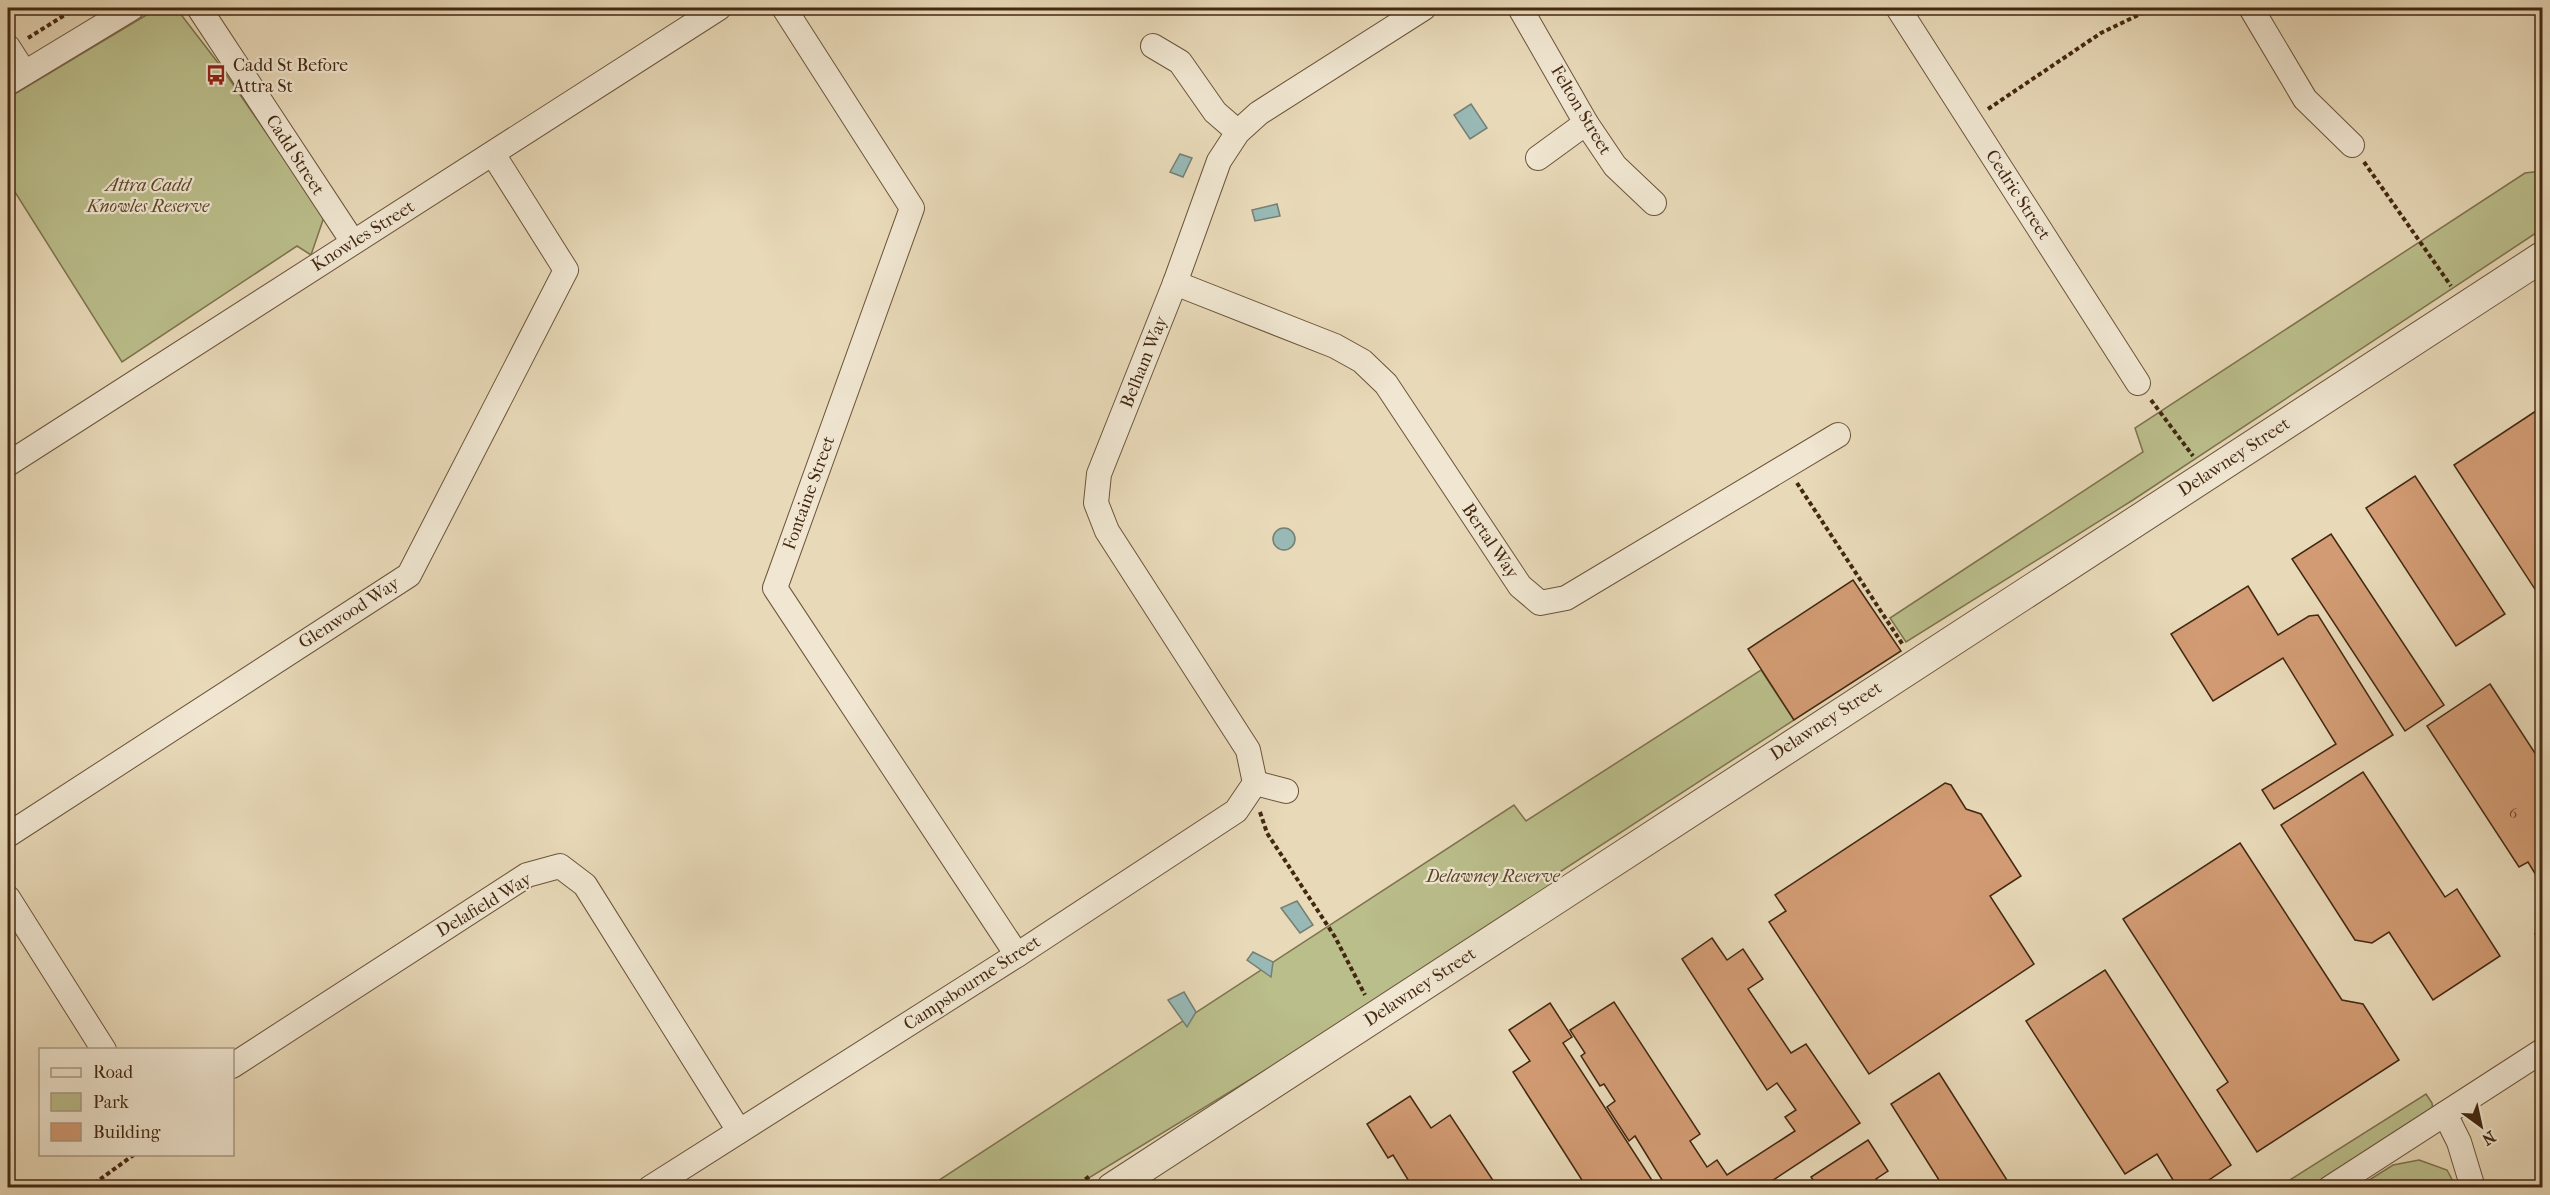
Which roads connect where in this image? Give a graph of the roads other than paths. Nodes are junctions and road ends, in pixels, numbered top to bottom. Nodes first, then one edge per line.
1 (132, 8) edge
2 (198, 8) edge
3 (719, 8) edge
4 (784, 8) edge
5 (1424, 8) edge
6 (1520, 8) edge
7 (1898, 8) edge
8 (2251, 8) edge
9 (17, 43) edge
10 (1153, 46) dead end
11 (16, 78) edge
12 (1586, 123) junction
13 (1238, 132) junction
14 (2352, 145) road end
15 (493, 154) junction
16 (1539, 158) dead end
17 (1654, 203) dead end
18 (353, 242) junction
19 (2542, 257) edge
20 (1175, 284) junction
21 (2138, 383) road end
22 (1838, 435) dead end
23 (8, 464) edge
24 (1250, 789) junction
25 (1286, 791) dead end
26 (8, 835) edge
27 (8, 898) edge
28 (1017, 955) junction
29 (103, 1048) edge
30 (2542, 1051) edge
31 (234, 1065) edge
32 (2445, 1114) junction
33 (739, 1131) junction
34 (650, 1188) edge
35 (1112, 1188) edge
36 (2330, 1188) edge
37 (2473, 1188) edge

1 - 11 street
2 - 18 street, Cadd Street
3 - 15 street, Knowles Street
4 - 28 street, Fontaine Street
5 - 13 street, Belham Way
6 - 12 street, Felton Street
7 - 21 street, Cedric Street
8 - 14 street
9 - 11 street
10 - 13 street
12 - 16 street
12 - 17 street, Felton Street
13 - 20 street, Belham Way
15 - 18 street, Knowles Street
15 - 26 street, Glenwood Way
18 - 23 street, Knowles Street
19 - 35 street, Delawney Street
20 - 22 street, Bertal Way
20 - 24 street, Belham Way
24 - 25 street
24 - 28 street, Campsbourne Street
27 - 29 street
28 - 33 street, Campsbourne Street
30 - 32 street
31 - 33 street, Delafield Way
32 - 36 street
32 - 37 street
33 - 34 street, Campsbourne Street

